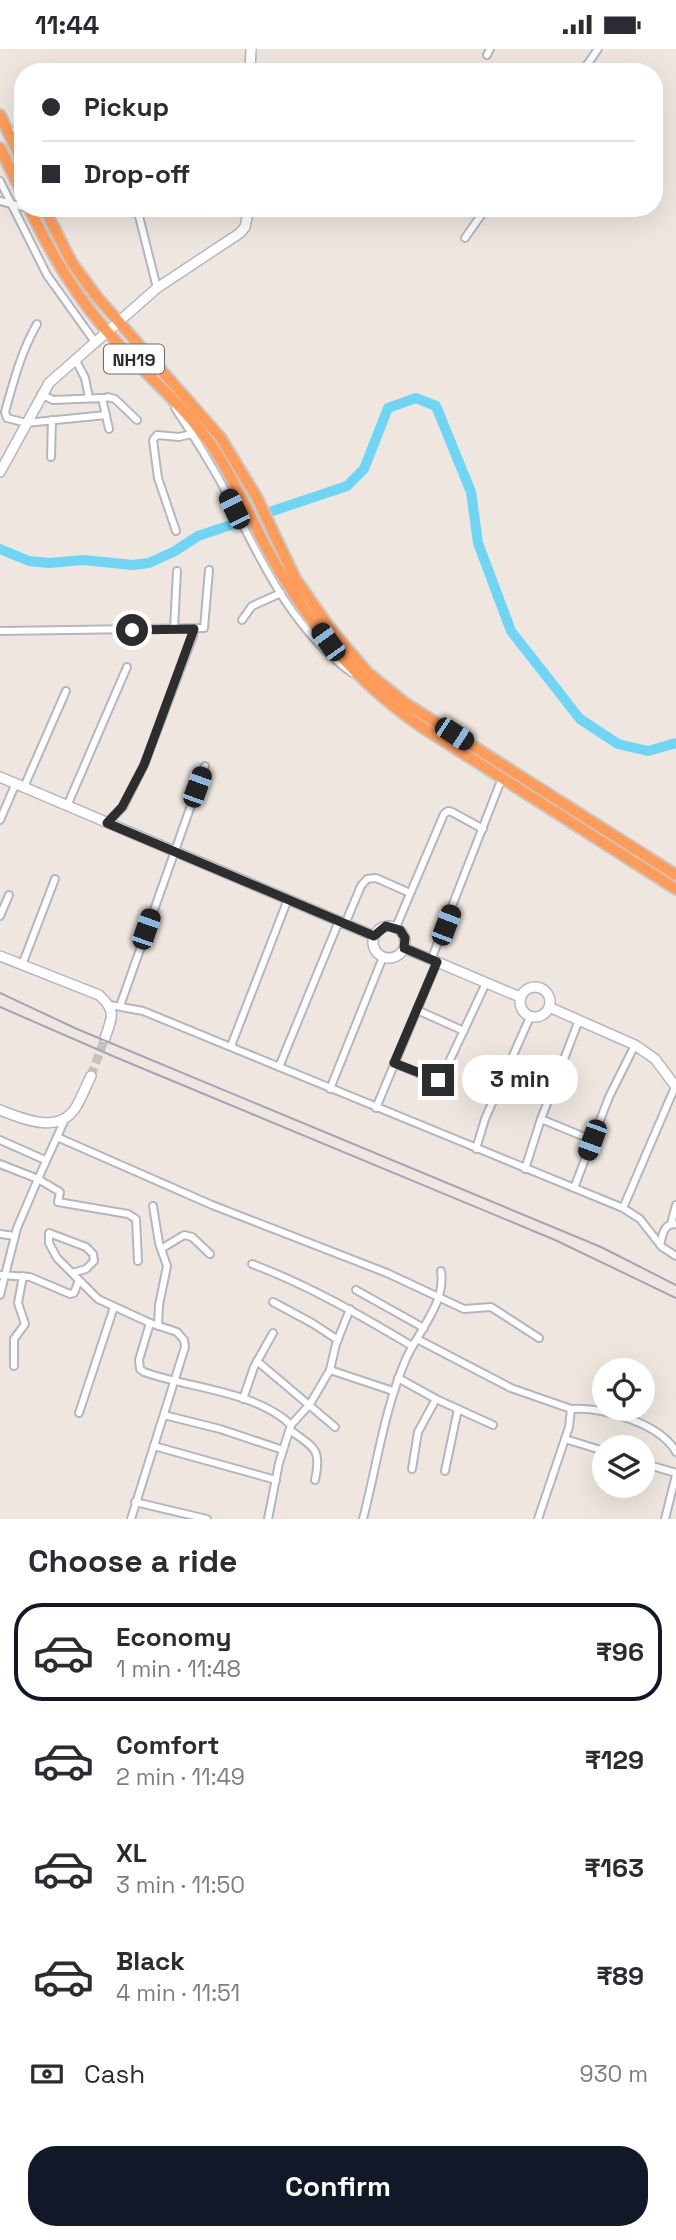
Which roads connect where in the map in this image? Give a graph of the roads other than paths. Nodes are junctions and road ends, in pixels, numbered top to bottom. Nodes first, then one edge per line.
1 (0, 115) edge
2 (7, 129) junction
3 (14, 132) edge
4 (14, 144) edge
5 (0, 148) edge
6 (14, 177) edge
7 (0, 181) edge
8 (0, 201) edge
9 (11, 204) junction
10 (14, 205) edge
11 (14, 210) edge
12 (18, 217) edge
13 (32, 217) edge
14 (49, 217) edge
15 (139, 217) edge
16 (247, 217) edge
17 (480, 217) edge
18 (466, 238) dead end
19 (157, 288) junction
20 (117, 322) junction
21 (37, 324) dead end
22 (107, 331) junction
23 (95, 342) junction
24 (75, 359) junction
25 (163, 390) junction
26 (41, 394) junction
27 (89, 398) junction
28 (103, 400) junction
29 (106, 415) junction
30 (137, 419) dead end
31 (52, 421) junction
32 (26, 423) junction
33 (108, 429) dead end
34 (192, 434) junction
35 (51, 457) dead end
36 (0, 472) edge
37 (239, 507) junction
38 (176, 531) dead end
39 (209, 570) dead end
40 (177, 571) dead end
41 (281, 593) junction
42 (242, 620) dead end
43 (174, 629) junction
44 (194, 629) junction
45 (0, 631) edge
46 (127, 667) dead end
47 (365, 683) junction
48 (66, 691) dead end
49 (205, 766) dead end
50 (0, 777) edge
51 (502, 778) junction
52 (20, 785) junction
53 (67, 806) junction
54 (0, 820) edge
55 (107, 823) junction
56 (483, 829) junction
57 (173, 851) junction
58 (676, 876) edge
59 (55, 879) dead end
60 (676, 889) edge
61 (410, 893) junction
62 (9, 895) dead end
63 (288, 899) junction
64 (0, 916) edge
65 (342, 922) junction
66 (396, 927) junction
67 (374, 936) junction
68 (404, 948) junction
69 (0, 956) edge
70 (383, 957) junction
71 (434, 961) junction
72 (22, 965) junction
73 (486, 983) junction
74 (520, 997) junction
75 (115, 1006) junction
76 (550, 1007) junction
77 (417, 1010) junction
78 (530, 1017) junction
79 (579, 1020) junction
80 (464, 1031) junction
81 (105, 1038) tunnel mouth
82 (635, 1045) junction
83 (231, 1046) junction
84 (394, 1063) junction
85 (279, 1067) junction
86 (91, 1076) tunnel mouth
87 (675, 1087) edge
88 (330, 1089) junction
89 (376, 1108) junction
90 (0, 1110) edge
91 (66, 1117) junction
92 (541, 1119) junction
93 (57, 1137) junction
94 (0, 1140) edge
95 (592, 1140) junction
96 (476, 1149) junction
97 (45, 1160) junction
98 (0, 1164) edge
99 (525, 1169) junction
100 (38, 1179) junction
101 (574, 1188) junction
102 (676, 1205) edge
103 (153, 1206) dead end
104 (623, 1208) junction
105 (673, 1224) edge
106 (0, 1234) edge
107 (15, 1236) junction
108 (660, 1245) junction
109 (161, 1249) junction
110 (0, 1252) edge
111 (10, 1252) junction
112 (210, 1254) dead end
113 (676, 1256) edge
114 (138, 1261) dead end
115 (252, 1264) dead end
116 (441, 1271) dead end
117 (72, 1273) junction
118 (2, 1275) edge
119 (23, 1276) junction
120 (79, 1280) junction
121 (356, 1290) dead end
122 (0, 1295) edge
123 (439, 1297) junction
124 (273, 1302) dead end
125 (114, 1307) junction
126 (350, 1309) junction
127 (150, 1323) junction
128 (158, 1326) junction
129 (424, 1328) junction
130 (273, 1332) dead end
131 (540, 1338) dead end
132 (338, 1341) junction
133 (415, 1343) junction
134 (257, 1361) junction
135 (14, 1366) dead end
136 (330, 1370) junction
137 (398, 1378) junction
138 (173, 1382) junction
139 (393, 1391) junction
140 (243, 1399) junction
141 (436, 1399) junction
142 (308, 1406) junction
143 (458, 1409) junction
144 (572, 1409) junction
145 (79, 1413) dead end
146 (164, 1415) junction
147 (493, 1425) dead end
148 (291, 1427) junction
149 (335, 1427) dead end
150 (565, 1439) junction
151 (154, 1446) junction
152 (592, 1447) edge
153 (283, 1450) junction
154 (676, 1452) edge
155 (655, 1467) edge
156 (411, 1469) dead end
157 (445, 1471) dead end
158 (676, 1474) edge
159 (276, 1480) junction
160 (315, 1480) dead end
161 (135, 1502) junction
162 (131, 1519) edge
163 (207, 1519) edge
164 (268, 1519) edge
165 (363, 1519) edge
166 (538, 1519) edge
167 (665, 1519) edge

1 - 2 highway
2 - 3 street
2 - 4 highway
5 - 6 highway
7 - 9 street
8 - 9 street
9 - 10 street
9 - 11 street
12 - 23 street
13 - 22 highway, NH19
14 - 20 highway, NH19
15 - 19 street
16 - 19 street
17 - 18 street
19 - 20 street
20 - 22 street
20 - 58 highway, NH19
21 - 32 street
22 - 23 street
22 - 25 highway, NH19
23 - 24 street
24 - 26 street
24 - 27 street
25 - 34 street
25 - 37 highway, NH19
26 - 27 street
26 - 32 street
27 - 28 street
28 - 29 street
28 - 30 street
29 - 31 street
29 - 33 street
31 - 32 street
31 - 35 street
32 - 36 street
34 - 37 street
34 - 38 street
37 - 41 street
37 - 47 highway, NH19
39 - 44 street
40 - 43 street
41 - 42 street
41 - 47 street
43 - 44 street
43 - 45 street
44 - 55 street
46 - 53 street
47 - 51 highway, NH19
48 - 52 street
49 - 57 street
50 - 52 street
51 - 56 street
51 - 60 highway, NH19
52 - 53 street
52 - 54 street
53 - 55 street
55 - 57 street
56 - 61 street
56 - 71 street
57 - 63 street
57 - 75 street
59 - 72 street
61 - 65 street
61 - 66 street
62 - 64 street
63 - 65 street
63 - 83 street
65 - 67 street
65 - 85 street
66 - 67 street
66 - 68 street
67 - 70 street
68 - 70 street
68 - 71 street
69 - 72 street
70 - 88 street
71 - 73 street
71 - 77 street
72 - 75 street
73 - 74 street
73 - 80 street
74 - 76 street
74 - 78 street
75 - 81 street
75 - 83 street
76 - 78 street
76 - 79 street
77 - 80 street
77 - 84 street
78 - 96 street
79 - 82 street
79 - 92 street
80 - 84 street
82 - 87 street
82 - 95 street
83 - 85 street
84 - 89 street
85 - 88 street
86 - 91 street
87 - 104 street
88 - 89 street
89 - 96 street
90 - 91 street
91 - 93 street
92 - 95 street
92 - 99 street
93 - 97 street
93 - 123 street
94 - 97 street
95 - 101 street
96 - 99 street
97 - 100 street
98 - 100 street
99 - 101 street
100 - 107 street
100 - 114 street
101 - 104 street
102 - 105 street
103 - 109 street
104 - 108 street
105 - 108 street
106 - 107 street
107 - 111 street
108 - 113 street
109 - 112 street
109 - 128 street
110 - 111 street
111 - 118 street
115 - 126 street
116 - 123 street
117 - 117 street
117 - 120 street
118 - 119 street
118 - 122 street
119 - 120 street
119 - 135 street
120 - 125 street
121 - 129 street
123 - 129 street
123 - 131 street
124 - 132 street
125 - 127 street
125 - 145 street
126 - 132 street
126 - 133 street
127 - 128 street
127 - 138 street
128 - 138 street
129 - 133 street
130 - 134 street
132 - 136 street
133 - 137 street
133 - 144 street
134 - 140 street
134 - 142 street
136 - 139 street
136 - 142 street
137 - 139 street
137 - 141 street
138 - 140 street
138 - 146 street
139 - 165 street
140 - 148 street
141 - 143 street
141 - 156 street
142 - 148 street
142 - 149 street
143 - 147 street
143 - 157 street
144 - 150 street
144 - 154 street
146 - 151 street
146 - 153 street
148 - 153 street
148 - 160 street
150 - 152 street
150 - 166 street
151 - 159 street
151 - 161 street
153 - 159 street
155 - 158 street
158 - 167 street
159 - 164 street
161 - 162 street
161 - 163 street

